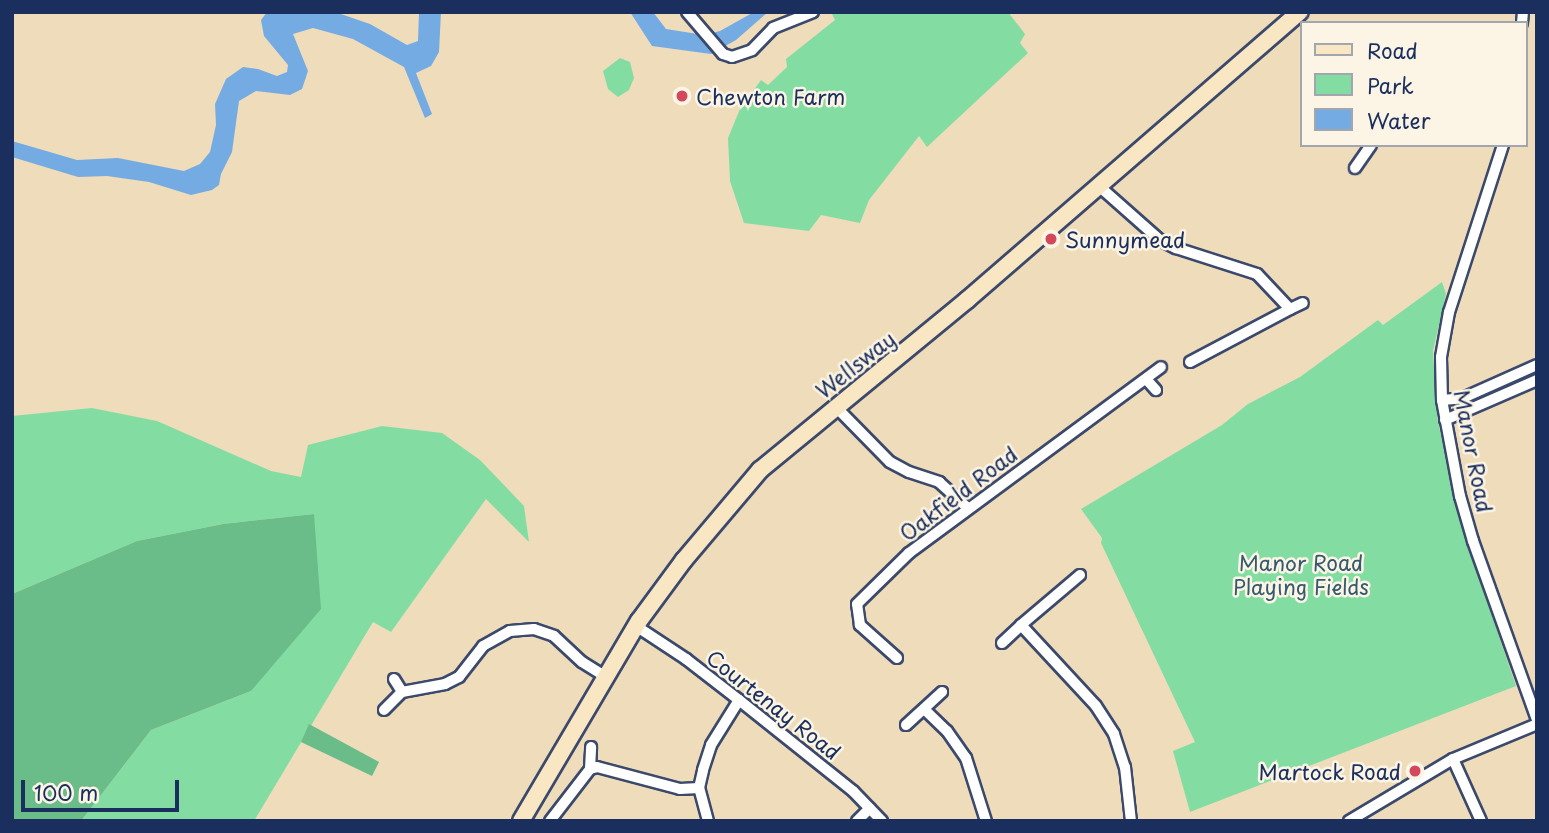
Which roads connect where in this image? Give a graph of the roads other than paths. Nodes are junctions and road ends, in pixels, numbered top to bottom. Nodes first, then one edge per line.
1 (687, 12) edge
2 (813, 12) edge
3 (1298, 12) edge
4 (1370, 147) edge
5 (1502, 147) edge
6 (1355, 168) dead end
7 (1100, 187) junction
8 (1303, 303) dead end
9 (1290, 309) junction
10 (1190, 346) dead end
11 (1537, 365) edge
12 (1161, 368) dead end
13 (1146, 379) junction
14 (1537, 380) edge
15 (1156, 390) dead end
16 (1442, 400) junction
17 (835, 406) junction
18 (1445, 420) junction
19 (968, 508) junction
20 (1080, 575) dead end
21 (1021, 625) junction
22 (636, 626) junction
23 (1002, 643) dead end
24 (897, 658) dead end
25 (606, 677) junction
26 (394, 679) dead end
27 (402, 692) junction
28 (942, 692) dead end
29 (739, 700) junction
30 (384, 709) dead end
31 (925, 709) junction
32 (1537, 722) edge
33 (906, 725) dead end
34 (591, 747) dead end
35 (1453, 759) junction
36 (590, 769) junction
37 (699, 788) junction
38 (870, 808) junction
39 (703, 819) edge
40 (1476, 819) edge
41 (521, 821) edge
42 (550, 821) edge
43 (857, 821) edge
44 (881, 821) edge
45 (986, 821) edge
46 (1131, 821) edge
47 (1349, 821) edge

1 - 2 street
3 - 7 main road, Wellsway
4 - 6 street
5 - 16 street, Manor Road
7 - 9 street
7 - 17 main road, Wellsway
8 - 9 street
9 - 10 street
11 - 16 street
12 - 13 street, Oakfield Road
13 - 15 street
13 - 19 street, Oakfield Road
14 - 18 street
16 - 18 street, Manor Road
17 - 19 street
17 - 22 main road, Wellsway
18 - 32 street, Manor Road
19 - 24 street, Oakfield Road
20 - 21 street
21 - 23 street
21 - 46 street
22 - 25 main road, Wellsway
22 - 29 street, Courtenay Road
25 - 27 street
25 - 41 main road, Wellsway
26 - 27 street
27 - 30 street
28 - 31 street
29 - 37 street
29 - 38 street, Courtenay Road
31 - 33 street
31 - 45 street
32 - 35 street
34 - 36 street
35 - 40 street
35 - 47 street
36 - 37 street
36 - 42 street
37 - 39 street
38 - 43 street
38 - 44 street, Courtenay Road

